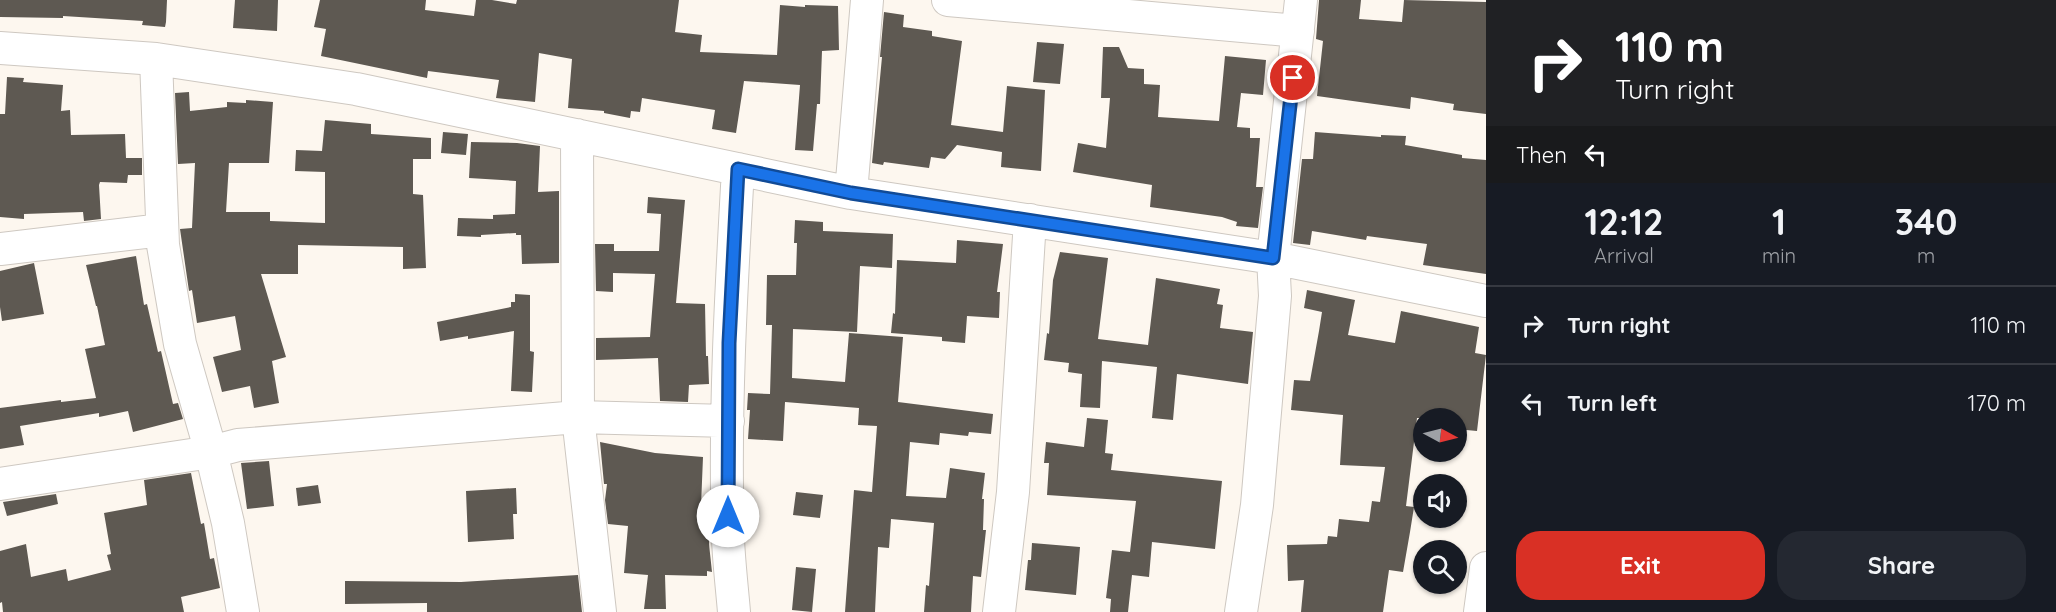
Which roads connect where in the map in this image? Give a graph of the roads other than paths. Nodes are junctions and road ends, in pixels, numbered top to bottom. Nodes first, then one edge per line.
1 (867, 0) edge
2 (948, 0) edge
3 (1301, 0) edge
4 (1298, 31) junction
5 (0, 48) edge
6 (156, 59) junction
7 (578, 135) junction
8 (738, 169) junction
9 (851, 193) junction
10 (1030, 220) junction
11 (162, 230) junction
12 (0, 249) edge
13 (1273, 258) junction
14 (1486, 301) edge
15 (578, 417) junction
16 (728, 421) junction
17 (211, 452) junction
18 (0, 484) edge
19 (1486, 568) edge
20 (243, 612) edge
21 (600, 612) edge
22 (735, 612) edge
23 (999, 612) edge
24 (1241, 612) edge
25 (1480, 612) edge

1 - 9 street
2 - 4 street
3 - 4 street
4 - 13 street
5 - 6 street
6 - 7 street
6 - 11 street
7 - 8 street
7 - 15 street
8 - 9 street
8 - 16 street
9 - 10 street
10 - 13 street
10 - 23 street
11 - 12 street
11 - 17 street
13 - 14 street
13 - 24 street
15 - 16 street
15 - 17 street
15 - 21 street
16 - 22 street
17 - 18 street
17 - 20 street
19 - 25 street

